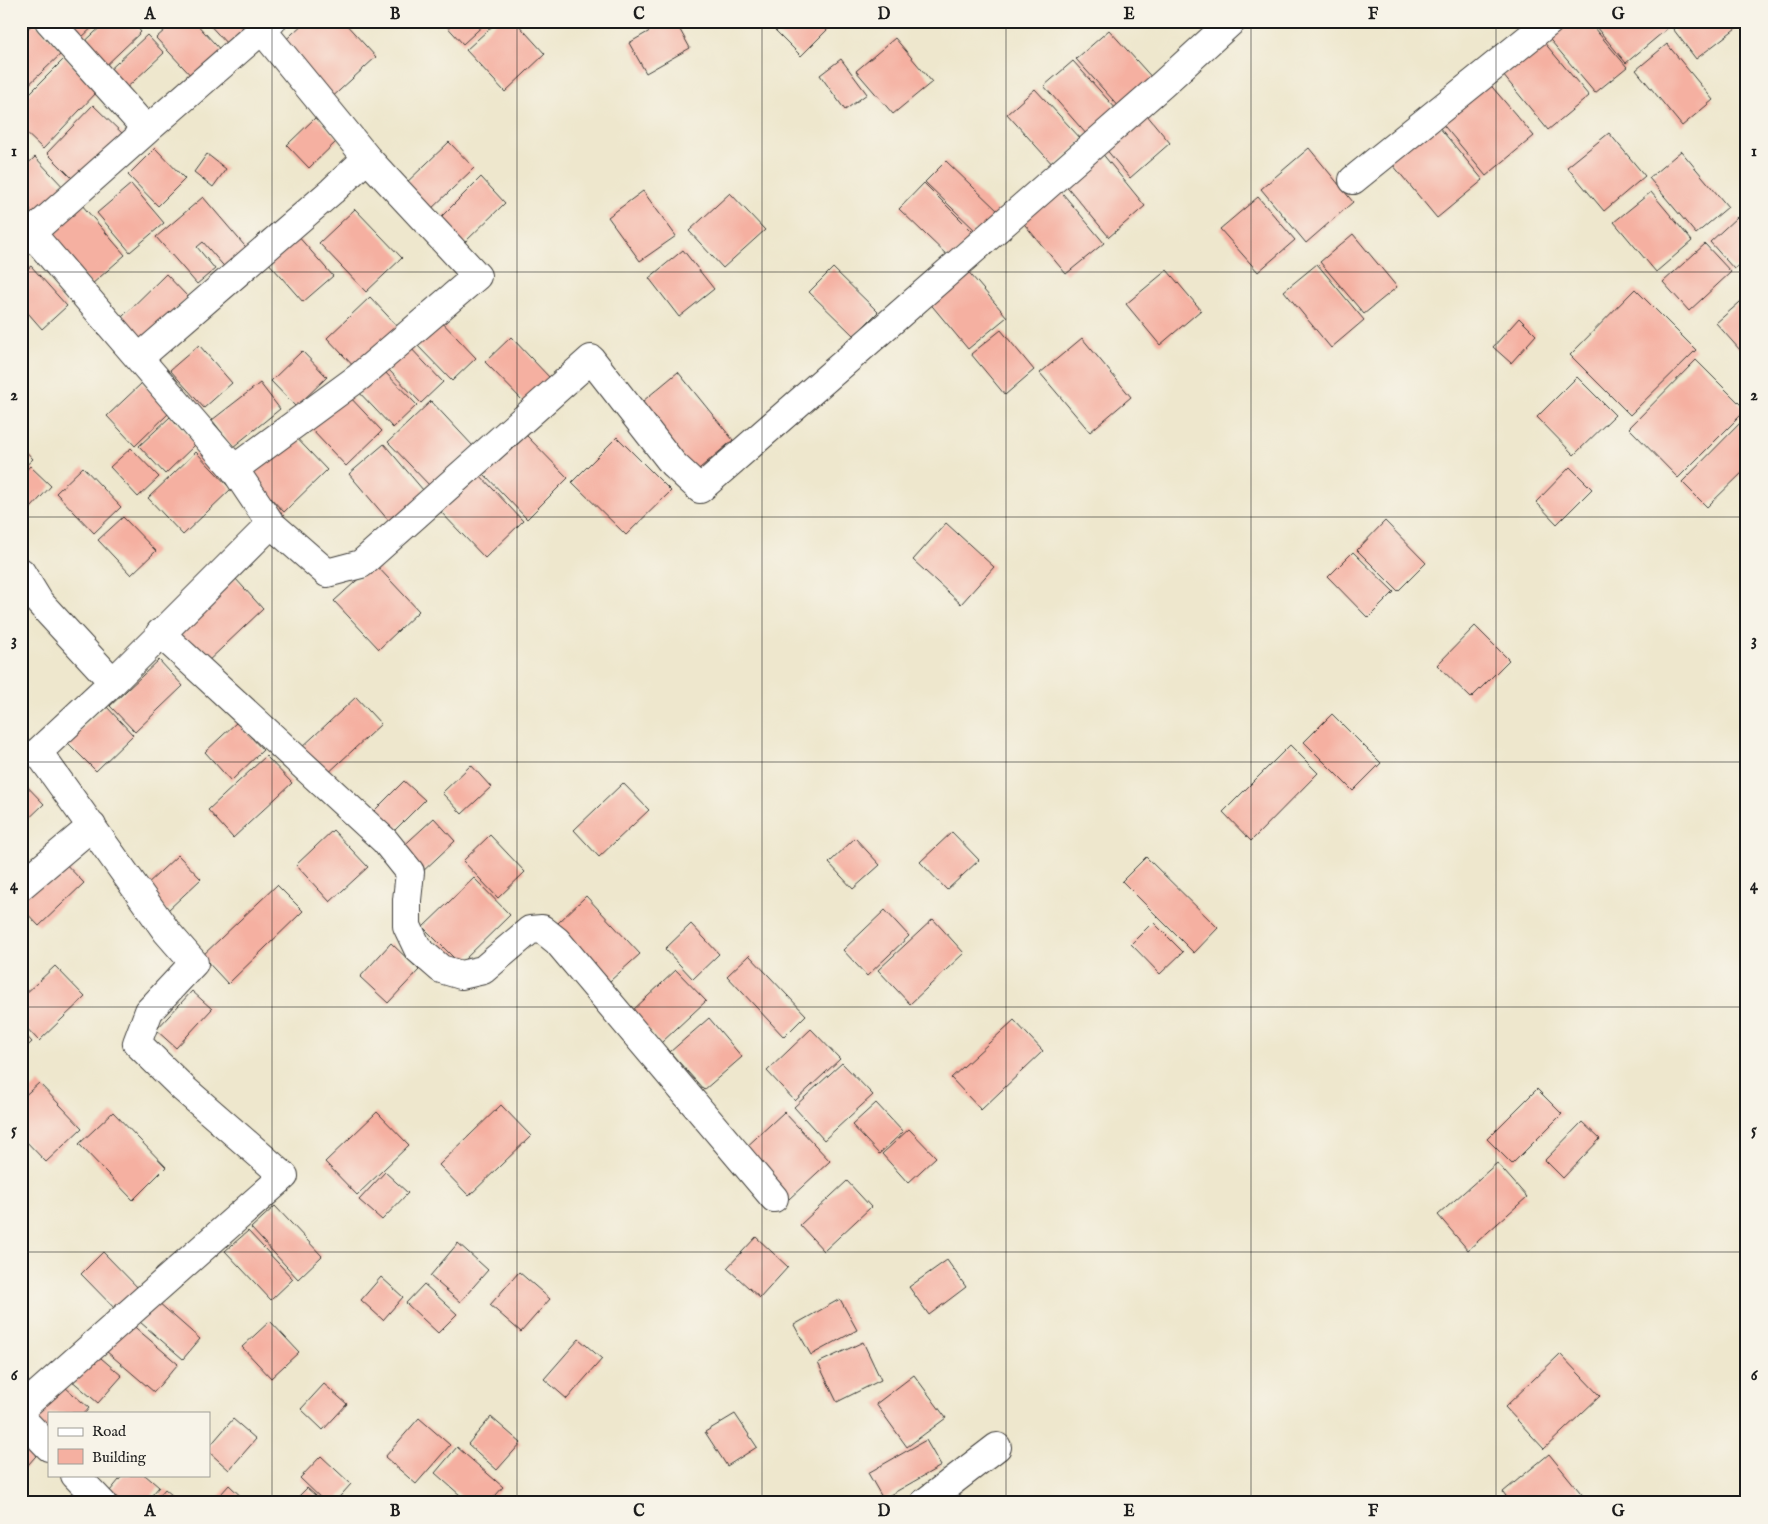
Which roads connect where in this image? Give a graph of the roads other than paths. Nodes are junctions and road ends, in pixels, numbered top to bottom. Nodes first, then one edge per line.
1 (50, 21) edge
2 (1232, 21) edge
3 (1550, 21) edge
4 (267, 26) edge
5 (147, 130) junction
6 (367, 158) junction
7 (1353, 180) dead end
8 (26, 238) edge
9 (139, 358) junction
10 (234, 469) junction
11 (271, 524) junction
12 (21, 572) edge
13 (160, 634) junction
14 (113, 682) junction
15 (92, 826) junction
16 (21, 886) edge
17 (774, 1198) dead end
18 (21, 1408) edge
19 (21, 1418) edge
20 (48, 1446) edge
21 (997, 1448) dead end
22 (77, 1476) edge
23 (102, 1503) edge
24 (924, 1503) edge

1 - 5 street
2 - 11 street
3 - 7 street
4 - 5 street
4 - 6 street
5 - 8 street
6 - 9 street
6 - 10 street
8 - 9 street
9 - 10 street
10 - 11 street
11 - 13 street
12 - 14 street
13 - 14 street
13 - 17 street
14 - 15 street
15 - 16 street
15 - 18 street
19 - 20 street
21 - 24 street
22 - 23 street

